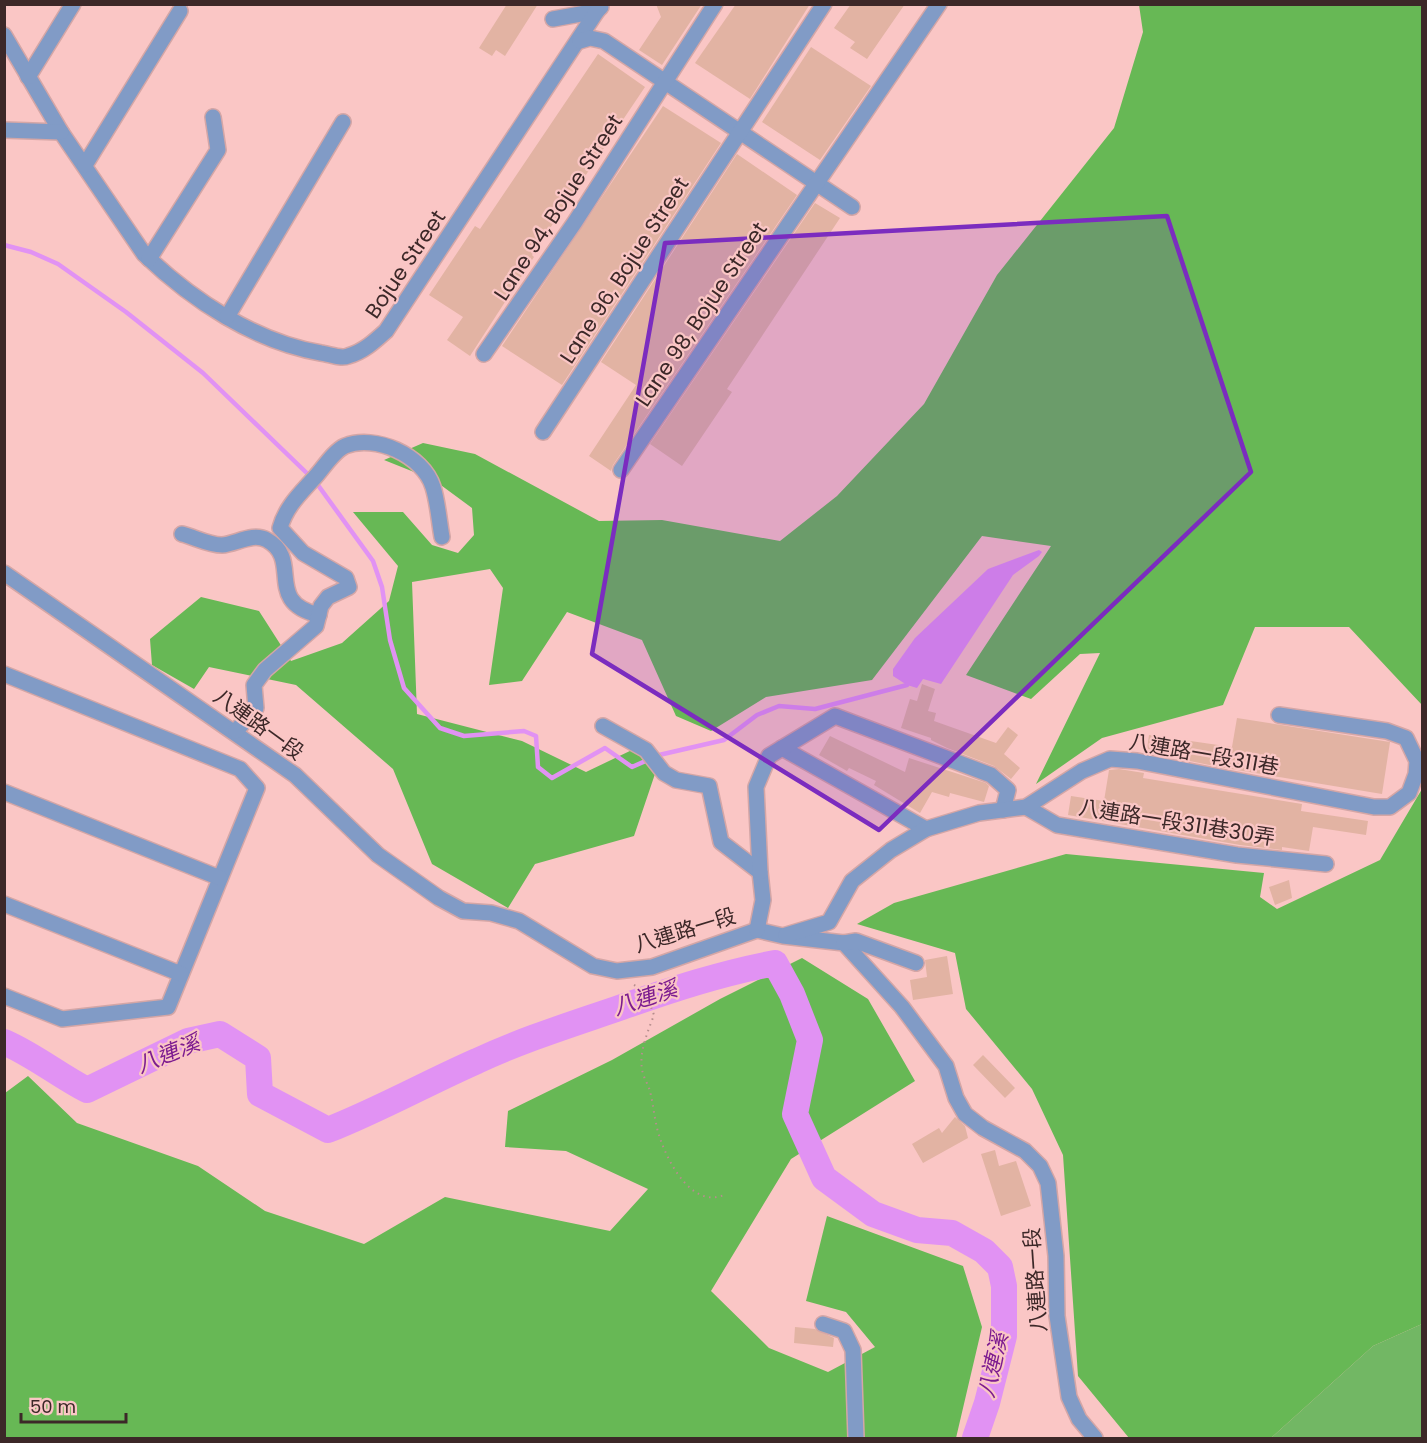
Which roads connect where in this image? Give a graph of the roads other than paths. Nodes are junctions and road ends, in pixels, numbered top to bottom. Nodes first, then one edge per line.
1 (73, 4) edge
2 (715, 4) edge
3 (824, 4) edge
4 (939, 4) edge
5 (600, 8) edge
6 (180, 11) dead end
7 (553, 19) dead end
8 (4, 35) edge
9 (580, 41) junction
10 (28, 77) junction
11 (665, 81) junction
12 (213, 117) dead end
13 (343, 122) dead end
14 (4, 130) edge
15 (61, 132) junction
16 (741, 132) junction
17 (85, 165) junction
18 (815, 182) junction
19 (852, 207) dead end
20 (149, 259) junction
21 (227, 317) junction
22 (484, 354) dead end
23 (543, 432) dead end
24 (621, 470) dead end
25 (182, 534) dead end
26 (442, 537) dead end
27 (4, 573) edge
28 (319, 615) junction
29 (4, 674) edge
30 (1279, 716) dead end
31 (603, 726) dead end
32 (236, 731) junction
33 (786, 745) junction
34 (4, 792) edge
35 (1026, 807) junction
36 (1003, 810) junction
37 (926, 829) junction
38 (1326, 864) dead end
39 (760, 872) junction
40 (220, 878) junction
41 (4, 904) edge
42 (757, 930) junction
43 (783, 936) junction
44 (844, 942) junction
45 (916, 963) dead end
46 (182, 974) junction
47 (4, 996) edge
48 (823, 1324) dead end
49 (856, 1438) edge
50 (1095, 1438) edge

1 - 10 street
2 - 11 street, Lane 94, Bojue Street
3 - 16 street, Lane 96, Bojue Street
4 - 18 street, Lane 98, Bojue Street
5 - 7 street
5 - 9 street, Bojue Street
6 - 17 street
8 - 10 street, Bojue Street
9 - 11 street
9 - 21 street, Bojue Street
10 - 15 street, Bojue Street
11 - 16 street
11 - 22 street, Lane 94, Bojue Street
12 - 20 street
13 - 21 street
14 - 15 street
15 - 17 street, Bojue Street
16 - 18 street
16 - 23 street, Lane 96, Bojue Street
17 - 20 street, Bojue Street
18 - 19 street
18 - 24 street, Lane 98, Bojue Street
20 - 21 street, Bojue Street
25 - 28 street
26 - 28 street
27 - 32 street, 八連路一段
28 - 32 street
29 - 40 street
30 - 35 street, 八連路一段311巷
31 - 39 street
32 - 42 street, 八連路一段
33 - 36 street
33 - 37 street
33 - 39 street
34 - 40 street
35 - 36 street, 八連路一段311巷
35 - 38 street, 八連路一段311巷30弄
36 - 37 street, 八連路一段311巷
37 - 43 street, 八連路一段311巷
39 - 42 street
40 - 46 street
41 - 46 street
42 - 43 street, 八連路一段
43 - 44 street, 八連路一段
44 - 45 street
44 - 50 street, 八連路一段
46 - 47 street
48 - 49 street

